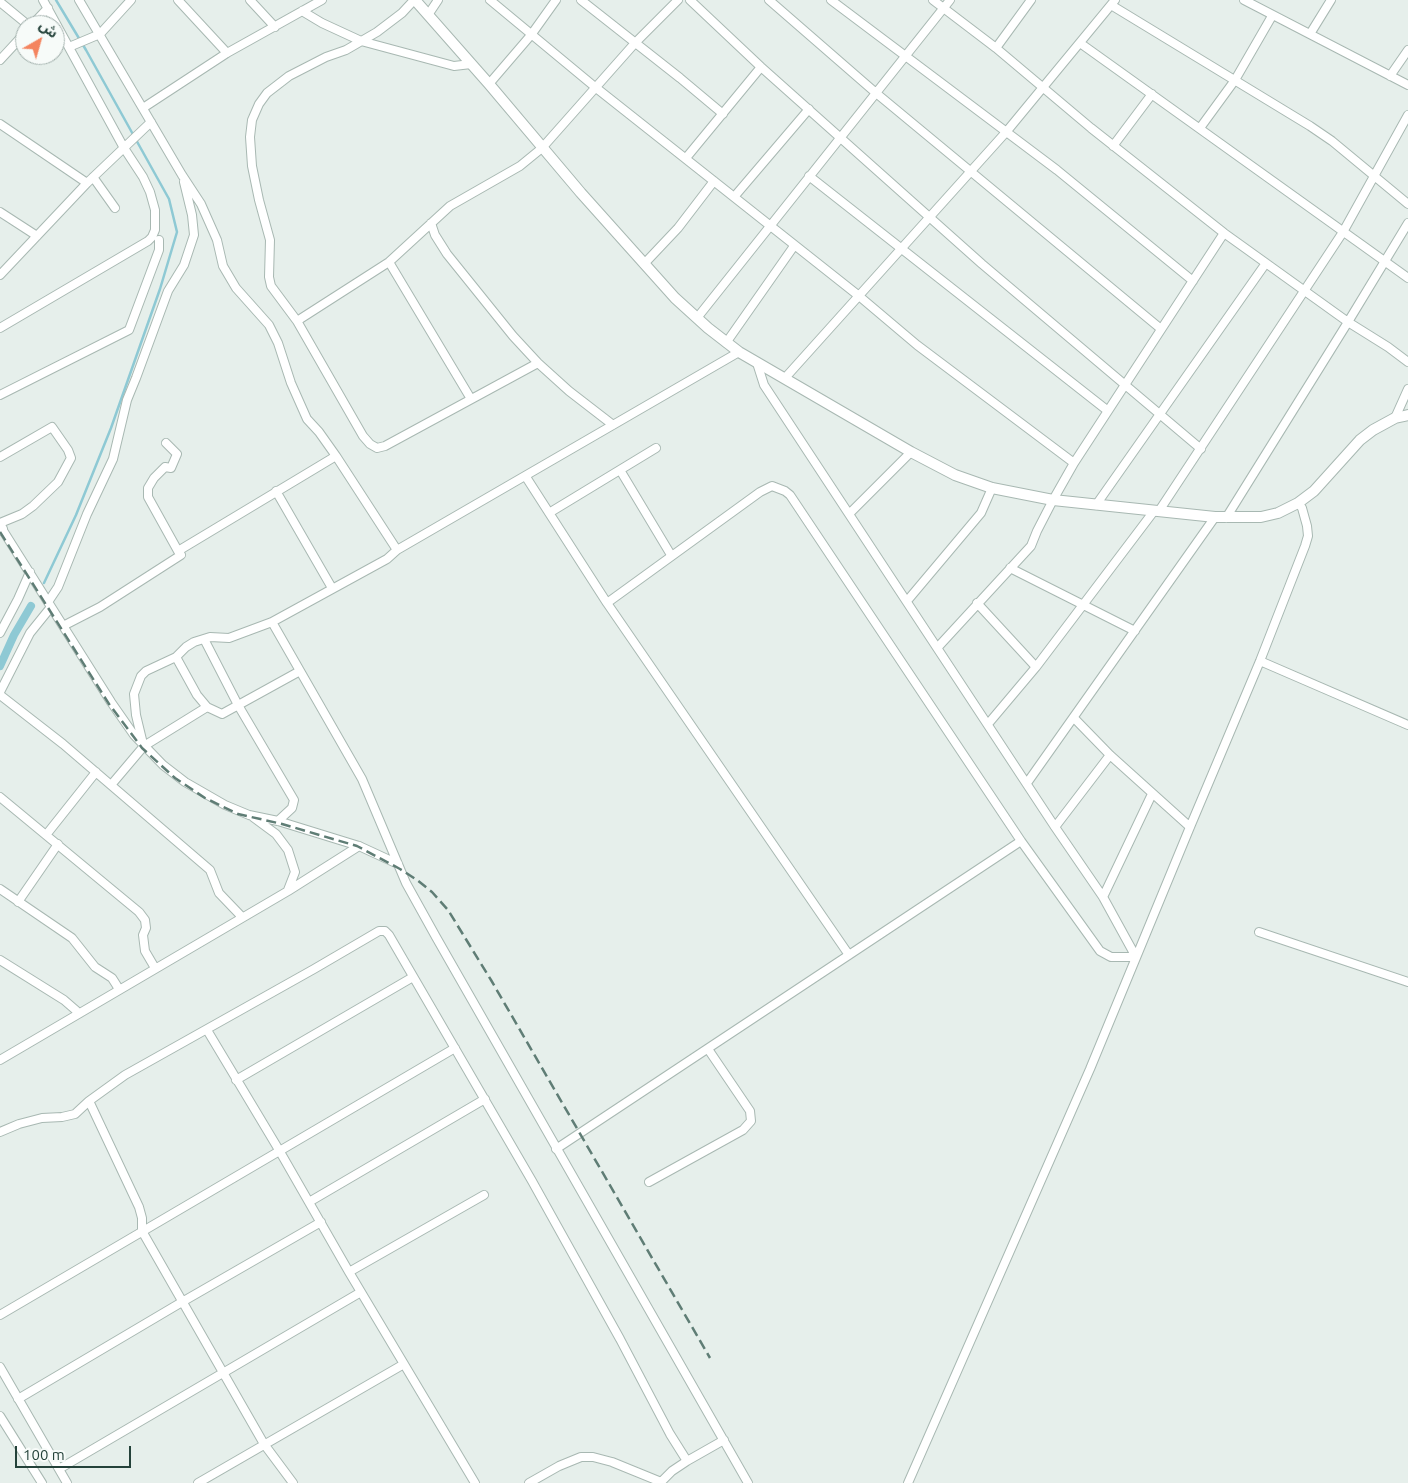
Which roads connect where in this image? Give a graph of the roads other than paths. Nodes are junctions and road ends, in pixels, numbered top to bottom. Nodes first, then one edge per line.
1 (43, 0) edge
2 (79, 0) edge
3 (131, 0) edge
4 (178, 0) edge
5 (250, 0) edge
6 (322, 0) edge
7 (414, 0) edge
8 (438, 0) edge
9 (490, 0) edge
10 (556, 0) edge
11 (581, 0) edge
12 (678, 0) edge
13 (690, 0) edge
14 (769, 0) edge
15 (831, 0) edge
16 (933, 0) edge
17 (950, 0) edge
18 (1031, 0) edge
19 (1244, 0) edge
20 (1331, 0) edge
21 (0, 2) edge
22 (1113, 3) edge
23 (48, 8) junction
24 (944, 8) junction
25 (302, 12) junction
26 (17, 15) edge
27 (41, 15) edge
28 (428, 15) junction
29 (1272, 16) junction
30 (275, 27) junction
31 (1310, 34) junction
32 (98, 35) junction
33 (531, 35) junction
34 (361, 41) junction
35 (635, 43) junction
36 (1080, 43) junction
37 (15, 44) edge
38 (72, 46) junction
39 (996, 48) junction
40 (1408, 50) edge
41 (227, 53) junction
42 (907, 55) junction
43 (0, 60) edge
44 (471, 64) junction
45 (762, 67) junction
46 (1390, 76) junction
47 (1235, 80) junction
48 (489, 84) junction
49 (1408, 85) edge
50 (595, 87) junction
51 (1042, 88) junction
52 (876, 93) junction
53 (1152, 94) junction
54 (143, 108) junction
55 (809, 109) junction
56 (722, 114) junction
57 (1408, 114) edge
58 (151, 122) junction
59 (0, 124) edge
60 (1200, 128) junction
61 (1006, 132) junction
62 (840, 137) junction
63 (126, 146) junction
64 (1113, 146) junction
65 (542, 148) junction
66 (686, 158) junction
67 (970, 171) junction
68 (182, 175) junction
69 (1374, 175) junction
70 (809, 176) junction
71 (93, 177) junction
72 (714, 181) junction
73 (87, 184) junction
74 (734, 197) junction
75 (1408, 204) edge
76 (115, 208) dead end
77 (0, 212) edge
78 (931, 217) junction
79 (431, 223) junction
80 (1408, 223) edge
81 (770, 226) junction
82 (1342, 232) junction
83 (1224, 233) junction
84 (37, 236) junction
85 (159, 240) dead end
86 (794, 246) junction
87 (902, 248) junction
88 (389, 262) junction
89 (1384, 262) junction
90 (1266, 263) junction
91 (644, 264) junction
92 (0, 275) edge
93 (1408, 278) edge
94 (1193, 280) junction
95 (1304, 290) junction
96 (859, 296) junction
97 (697, 318) junction
98 (297, 321) junction
99 (1348, 322) junction
100 (0, 328) edge
101 (1161, 329) junction
102 (726, 343) junction
103 (739, 352) junction
104 (757, 362) junction
105 (1408, 362) edge
106 (538, 363) junction
107 (786, 378) junction
108 (1124, 385) junction
109 (1408, 389) edge
110 (0, 395) edge
111 (471, 399) junction
112 (1108, 411) junction
113 (1159, 414) junction
114 (1408, 415) edge
115 (1395, 418) junction
116 (613, 425) junction
117 (166, 443) dead end
118 (656, 448) dead end
119 (1201, 450) junction
120 (911, 452) junction
121 (336, 456) junction
122 (0, 457) edge
123 (1074, 463) junction
124 (620, 470) junction
125 (526, 477) junction
126 (992, 488) junction
127 (276, 491) junction
128 (1052, 500) junction
129 (1298, 503) junction
130 (1096, 505) junction
131 (1157, 511) junction
132 (549, 513) junction
133 (850, 514) junction
134 (1220, 517) junction
135 (1, 527) edge
136 (397, 550) junction
137 (178, 551) junction
138 (671, 555) junction
139 (1010, 568) junction
140 (30, 572) junction
141 (332, 588) junction
142 (907, 601) junction
143 (607, 603) junction
144 (977, 603) junction
145 (50, 605) junction
146 (1084, 605) junction
147 (0, 612) edge
148 (7, 620) junction
149 (272, 622) junction
150 (63, 626) junction
151 (1135, 631) junction
152 (0, 634) edge
153 (204, 639) junction
154 (938, 647) junction
155 (176, 657) junction
156 (1260, 660) junction
157 (1036, 667) junction
158 (300, 671) junction
159 (0, 694) edge
160 (238, 705) junction
161 (207, 707) junction
162 (1074, 718) junction
163 (988, 724) junction
164 (1408, 725) edge
165 (144, 746) junction
166 (1110, 755) junction
167 (96, 772) junction
168 (1027, 782) junction
169 (111, 785) junction
170 (1152, 794) junction
171 (0, 797) edge
172 (249, 815) junction
173 (278, 821) junction
174 (1055, 827) junction
175 (1190, 827) junction
176 (46, 834) junction
177 (1021, 840) junction
178 (58, 844) junction
179 (359, 846) junction
180 (398, 864) junction
181 (0, 889) edge
182 (288, 891) junction
183 (1103, 897) junction
184 (18, 902) junction
185 (242, 917) junction
186 (1259, 932) dead end
187 (849, 955) junction
188 (1136, 957) junction
189 (0, 960) edge
190 (155, 968) junction
191 (413, 977) junction
192 (1408, 982) edge
193 (119, 989) junction
194 (79, 1013) junction
195 (207, 1030) junction
196 (456, 1048) junction
197 (708, 1049) junction
198 (2, 1056) edge
199 (236, 1080) junction
200 (485, 1099) junction
201 (89, 1100) junction
202 (0, 1132) edge
203 (556, 1149) junction
204 (279, 1150) junction
205 (649, 1182) dead end
206 (484, 1195) dead end
207 (309, 1202) junction
208 (321, 1222) junction
209 (142, 1231) junction
210 (349, 1272) junction
211 (361, 1292) junction
212 (182, 1302) junction
213 (0, 1315) edge
214 (404, 1364) junction
215 (0, 1367) edge
216 (223, 1372) junction
217 (18, 1399) junction
218 (0, 1416) edge
219 (724, 1440) junction
220 (264, 1444) junction
221 (688, 1460) junction
222 (59, 1469) junction
223 (42, 1483) edge
224 (67, 1483) edge
225 (198, 1483) edge
226 (293, 1483) edge
227 (474, 1483) edge
228 (529, 1483) edge
229 (661, 1483) edge
230 (748, 1483) edge
231 (908, 1483) edge

1 - 23 street
2 - 32 street
3 - 32 street
4 - 41 street
5 - 30 street
6 - 25 street
7 - 28 street
7 - 34 street
8 - 28 street
9 - 33 street
10 - 33 street
11 - 35 street
12 - 35 street
13 - 45 street
14 - 52 street
15 - 42 street
16 - 24 street
17 - 24 street
18 - 39 street
19 - 29 street
20 - 31 street
21 - 26 street
22 - 36 street
22 - 47 street
23 - 27 street
23 - 38 street
24 - 39 street
24 - 42 street
25 - 30 street
25 - 34 street
28 - 44 street
29 - 31 street
29 - 47 street
30 - 41 street
31 - 46 street
32 - 38 street
32 - 54 street
33 - 48 street
33 - 50 street
34 - 44 street
34 - 98 street
35 - 50 street
35 - 56 street
36 - 51 street
36 - 53 street
37 - 43 street
38 - 63 street
39 - 51 street
40 - 46 street
41 - 54 street
42 - 52 street
42 - 61 street
44 - 48 street
45 - 55 street
45 - 56 street
46 - 49 street
47 - 60 street
47 - 69 street
48 - 65 street
50 - 65 street
50 - 66 street
51 - 61 street
51 - 64 street
52 - 62 street
52 - 67 street
53 - 60 street
53 - 64 street
54 - 58 street
55 - 62 street
55 - 74 street
56 - 66 street
57 - 69 street
58 - 63 street
58 - 68 street
59 - 73 street
60 - 82 street
61 - 67 street
61 - 94 street
62 - 70 street
62 - 78 street
63 - 71 street
63 - 100 street
64 - 83 street
65 - 79 street
65 - 91 street
66 - 72 street
67 - 78 street
67 - 101 street
68 - 121 street
68 - 145 street
69 - 75 street
69 - 82 street
70 - 81 street
70 - 87 street
71 - 73 street
71 - 76 street
72 - 74 street
72 - 91 street
73 - 84 street
74 - 81 street
77 - 84 street
78 - 87 street
78 - 108 street
79 - 88 street
79 - 106 street
80 - 89 street
81 - 86 street
81 - 97 street
82 - 89 street
82 - 95 street
83 - 90 street
83 - 94 street
84 - 92 street
85 - 110 street
86 - 96 street
86 - 102 street
87 - 96 street
87 - 112 street
88 - 98 street
88 - 111 street
89 - 93 street
89 - 99 street
90 - 95 street
90 - 113 street
91 - 97 street
94 - 101 street
95 - 99 street
95 - 119 street
96 - 107 street
96 - 123 street
97 - 102 street
98 - 111 street
99 - 105 street
99 - 134 street
101 - 108 street
102 - 103 street
103 - 104 street
103 - 116 street
104 - 107 street
104 - 133 street
106 - 111 street
106 - 116 street
107 - 120 street
108 - 112 street
108 - 113 street
109 - 115 street
112 - 123 street
113 - 119 street
113 - 130 street
114 - 115 street
115 - 129 street
116 - 125 street
117 - 137 street
118 - 124 street
119 - 131 street
120 - 126 street
120 - 133 street
121 - 127 street
121 - 136 street
122 - 135 street
123 - 128 street
124 - 132 street
124 - 138 street
125 - 132 street
125 - 136 street
126 - 128 street
126 - 142 street
127 - 137 street
127 - 141 street
128 - 130 street
128 - 139 street
129 - 134 street
129 - 156 street
130 - 131 street
131 - 134 street
131 - 146 street
132 - 143 street
133 - 142 street
134 - 151 street
135 - 140 street
136 - 141 street
137 - 150 street
138 - 143 street
138 - 177 street
139 - 144 street
139 - 146 street
140 - 145 street
140 - 148 street
141 - 149 street
142 - 154 street
143 - 187 street
144 - 154 street
144 - 157 street
145 - 150 street
145 - 159 street
146 - 151 street
146 - 157 street
147 - 148 street
148 - 152 street
149 - 153 street
149 - 158 street
150 - 165 street
151 - 162 street
153 - 155 street
153 - 160 street
154 - 163 street
155 - 161 street
155 - 165 street
156 - 164 street
156 - 175 street
157 - 163 street
158 - 160 street
158 - 180 street
159 - 167 street
160 - 161 street
160 - 173 street
161 - 165 street
162 - 166 street
162 - 168 street
163 - 168 street
165 - 169 street
165 - 172 street
166 - 170 street
166 - 174 street
167 - 169 street
167 - 176 street
168 - 174 street
169 - 185 street
170 - 175 street
170 - 183 street
171 - 176 street
172 - 173 street
172 - 182 street
173 - 179 street
174 - 183 street
175 - 188 street
176 - 178 street
177 - 187 street
177 - 188 street
178 - 184 street
178 - 190 street
179 - 180 street
179 - 182 street
180 - 203 street
181 - 184 street
182 - 185 street
183 - 188 street
184 - 193 street
185 - 190 street
186 - 192 street
187 - 197 street
188 - 231 street
189 - 194 street
190 - 193 street
191 - 195 street
191 - 196 street
191 - 199 street
193 - 194 street
194 - 198 street
195 - 199 street
195 - 201 street
196 - 200 street
196 - 204 street
197 - 203 street
197 - 205 street
199 - 204 street
200 - 207 street
200 - 221 street
201 - 202 street
201 - 209 street
203 - 219 street
204 - 207 street
204 - 209 street
206 - 210 street
207 - 208 street
208 - 210 street
208 - 212 street
209 - 212 street
209 - 213 street
210 - 211 street
211 - 214 street
211 - 216 street
212 - 216 street
212 - 217 street
214 - 220 street
214 - 227 street
215 - 217 street
216 - 220 street
216 - 222 street
217 - 222 street
218 - 223 street
219 - 221 street
219 - 230 street
220 - 225 street
220 - 226 street
221 - 229 street
222 - 224 street
228 - 229 street

